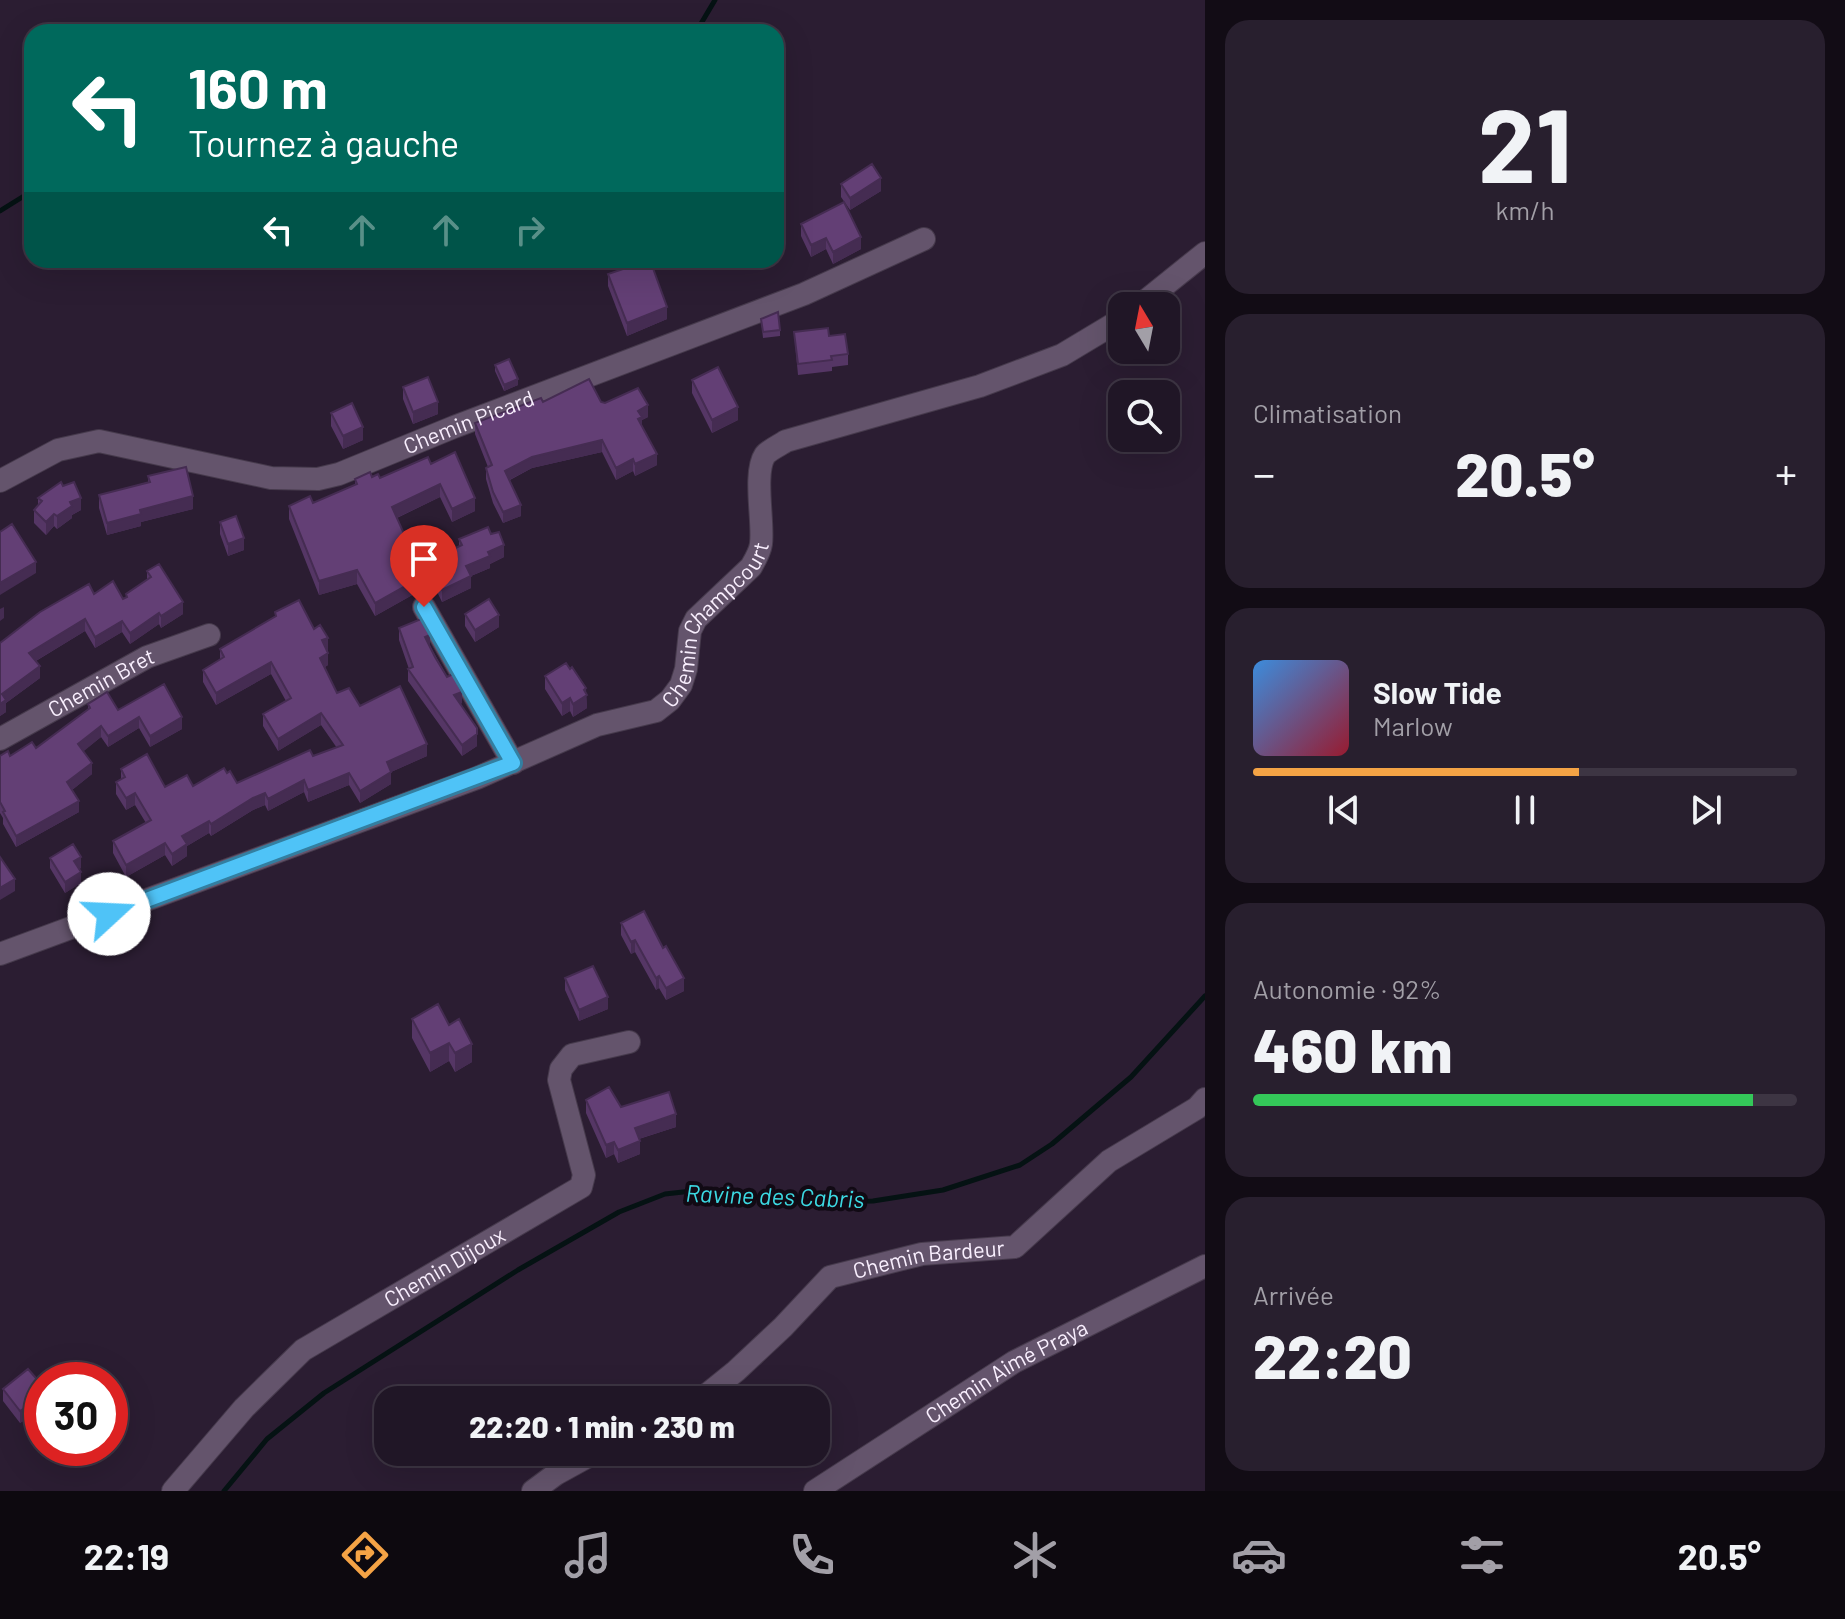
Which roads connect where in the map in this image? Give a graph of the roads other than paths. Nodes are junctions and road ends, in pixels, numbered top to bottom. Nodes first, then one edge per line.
1 (924, 239) dead end
2 (1205, 253) edge
3 (1156, 292) edge
4 (1108, 327) edge
5 (0, 481) edge
6 (424, 607) dead end
7 (209, 635) dead end
8 (0, 739) edge
9 (513, 763) junction
10 (0, 954) edge
11 (629, 1042) dead end
12 (1205, 1099) edge
13 (1205, 1266) edge
14 (717, 1386) edge
15 (571, 1466) edge
16 (173, 1491) edge
17 (533, 1491) edge
18 (815, 1491) edge

1 - 5 street, Chemin Picard
2 - 3 street
4 - 9 street, Chemin Champcourt
6 - 9 street
7 - 8 street, Chemin Bret
9 - 10 street, Chemin Champcourt
11 - 16 street, Chemin Dijoux
12 - 14 street, Chemin Bardeur
13 - 18 street, Chemin Aimé Praya
15 - 17 street

